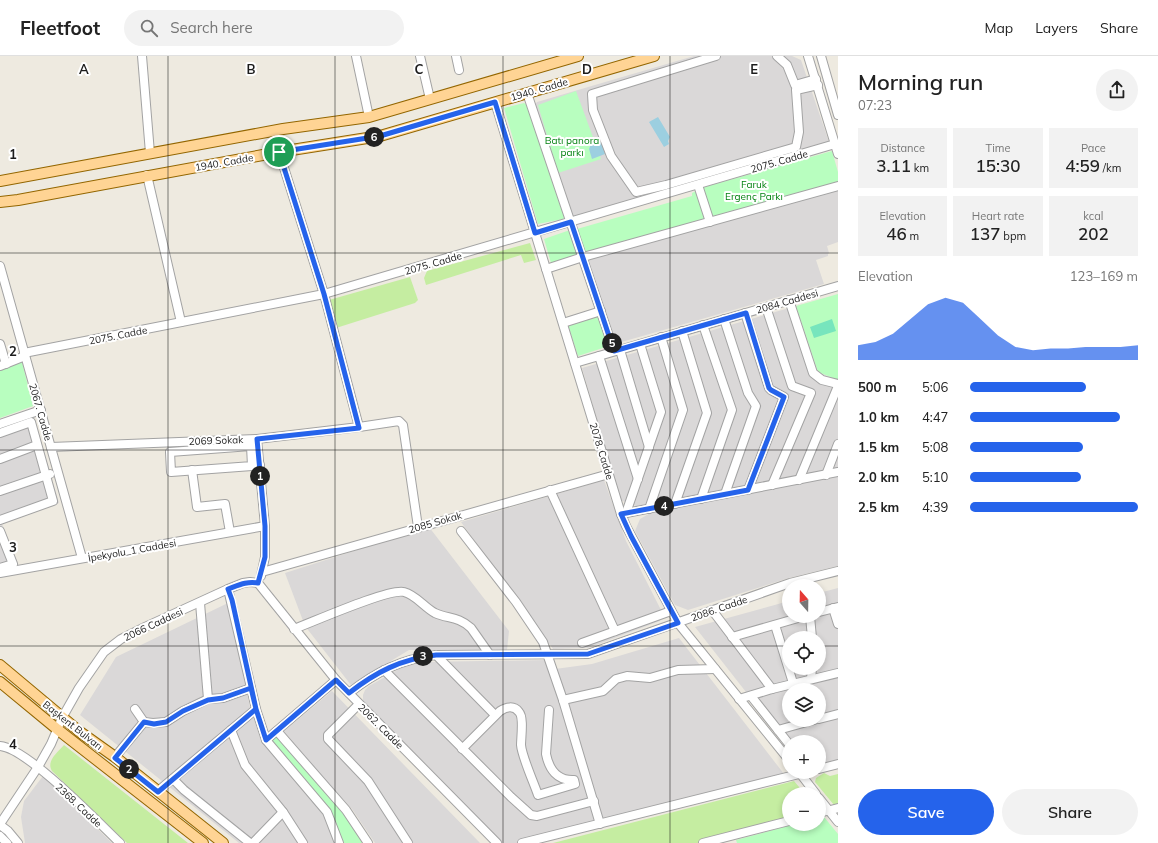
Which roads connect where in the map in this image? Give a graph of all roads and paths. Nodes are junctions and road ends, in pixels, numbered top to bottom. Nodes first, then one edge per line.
1 (142, 56) edge
2 (356, 56) edge
3 (420, 56) edge
4 (456, 56) edge
5 (578, 56) edge
6 (654, 56) edge
7 (716, 56) edge
8 (777, 56) edge
9 (808, 56) edge
10 (821, 56) edge
11 (459, 70) dead end
12 (817, 82) junction
13 (795, 88) junction
14 (527, 93) junction
15 (430, 99) junction
16 (495, 102) junction
17 (838, 115) edge
18 (369, 117) junction
19 (835, 144) junction
20 (279, 152) junction
21 (150, 153) junction
22 (838, 154) edge
23 (147, 175) junction
24 (0, 181) edge
25 (698, 185) junction
26 (838, 186) edge
27 (0, 202) edge
28 (571, 222) junction
29 (710, 222) junction
30 (535, 233) junction
31 (583, 257) junction
32 (0, 266) edge
33 (546, 269) junction
34 (838, 286) edge
35 (324, 294) junction
36 (789, 300) junction
37 (766, 307) junction
38 (601, 311) junction
39 (746, 313) junction
40 (724, 319) junction
41 (181, 322) junction
42 (563, 323) junction
43 (703, 325) junction
44 (682, 331) junction
45 (661, 338) junction
46 (0, 344) edge
47 (640, 344) junction
48 (617, 350) junction
49 (25, 355) junction
50 (599, 356) junction
51 (575, 363) junction
52 (3, 365) edge
53 (838, 385) edge
54 (41, 410) junction
55 (0, 424) edge
56 (359, 428) junction
57 (0, 433) edge
58 (257, 439) junction
59 (838, 444) edge
60 (37, 445) junction
61 (51, 447) junction
62 (649, 447) junction
63 (0, 459) edge
64 (256, 466) junction
65 (192, 470) junction
66 (58, 471) junction
67 (838, 472) edge
68 (608, 474) junction
69 (46, 475) junction
70 (826, 475) junction
71 (638, 479) junction
72 (799, 480) junction
73 (772, 485) junction
74 (550, 490) junction
75 (748, 490) junction
76 (0, 491) edge
77 (725, 494) junction
78 (701, 499) junction
79 (675, 504) junction
80 (649, 509) junction
81 (624, 514) junction
82 (0, 520) edge
83 (265, 526) junction
84 (418, 527) junction
85 (0, 531) edge
86 (461, 531) dead end
87 (230, 532) junction
88 (82, 558) junction
89 (0, 568) edge
90 (838, 571) edge
91 (262, 572) junction
92 (0, 573) edge
93 (258, 583) junction
94 (228, 589) junction
95 (200, 603) junction
96 (836, 607) edge
97 (712, 610) junction
98 (826, 610) edge
99 (671, 611) junction
100 (678, 623) junction
101 (782, 623) edge
102 (838, 624) edge
103 (775, 625) junction
104 (294, 629) junction
105 (615, 631) junction
106 (732, 637) junction
107 (582, 643) dead end
108 (436, 655) junction
109 (490, 655) junction
110 (548, 655) junction
111 (0, 665) edge
112 (715, 669) junction
113 (384, 670) junction
114 (838, 673) edge
115 (811, 675) edge
116 (811, 679) junction
117 (336, 680) junction
118 (0, 682) edge
119 (793, 683) edge
120 (797, 683) edge
121 (782, 686) edge
122 (251, 688) junction
123 (772, 688) junction
124 (349, 693) junction
125 (751, 696) junction
126 (739, 699) junction
127 (208, 700) junction
128 (563, 700) junction
129 (359, 704) junction
130 (135, 708) dead end
131 (256, 709) junction
132 (549, 710) dead end
133 (838, 714) edge
134 (495, 715) junction
135 (826, 717) edge
136 (62, 718) junction
137 (144, 722) junction
138 (789, 727) edge
139 (57, 729) junction
140 (231, 730) junction
141 (778, 730) junction
142 (277, 731) junction
143 (782, 735) edge
144 (266, 740) junction
145 (0, 746) edge
146 (462, 749) junction
147 (782, 751) edge
148 (115, 758) junction
149 (838, 764) edge
150 (38, 767) junction
151 (826, 767) edge
152 (782, 778) edge
153 (173, 779) junction
154 (158, 792) junction
155 (594, 801) junction
156 (826, 807) edge
157 (838, 808) edge
158 (828, 810) junction
159 (283, 812) junction
160 (838, 822) edge
161 (782, 823) edge
162 (600, 824) junction
163 (0, 825) edge
164 (0, 836) edge
165 (732, 839) edge
166 (6, 843) edge
167 (18, 843) edge
168 (120, 843) edge
169 (203, 843) edge
170 (223, 843) edge
171 (252, 843) edge
172 (303, 843) edge
173 (339, 843) edge
174 (368, 843) edge
175 (408, 843) edge
176 (498, 843) edge
177 (522, 843) edge
178 (703, 843) edge

1 - 21 street
2 - 18 street
3 - 15 street
4 - 11 street
5 - 15 main road, 1940. Cadde
6 - 14 main road, 1940. Cadde
7 - 13 street
8 - 13 street
9 - 12 street
10 - 17 street
12 - 13 street
12 - 19 street
14 - 16 main road, 1940. Cadde
14 - 28 street
15 - 18 main road, 1940. Cadde
16 - 20 main road, 1940. Cadde
16 - 30 street, 2078. Cadde
18 - 21 main road, 1940. Cadde
19 - 22 street
19 - 25 street, 2075. Cadde
20 - 23 main road, 1940. Cadde
20 - 35 street
21 - 24 main road, 1940. Cadde
23 - 27 main road, 1940. Cadde
23 - 41 street
25 - 28 street, 2075. Cadde
25 - 29 street
26 - 29 street
28 - 30 street, 2075. Cadde
28 - 31 street
29 - 31 street
30 - 33 street, 2078. Cadde
30 - 35 street, 2075. Cadde
31 - 33 street
31 - 38 street
32 - 49 street, 2067. Cadde
33 - 42 street, 2078. Cadde
34 - 36 street, 2084 Caddesi
35 - 41 street, 2075. Cadde
35 - 56 street
36 - 37 street, 2084 Caddesi
36 - 53 street
37 - 39 street, 2084 Caddesi
37 - 73 street
38 - 42 street
38 - 48 street
39 - 40 street, 2084 Caddesi
39 - 75 street
40 - 43 street, 2084 Caddesi
40 - 77 street
41 - 49 street, 2075. Cadde
42 - 51 street, 2078. Cadde
43 - 44 street, 2084 Caddesi
43 - 78 street
44 - 45 street, 2084 Caddesi
44 - 79 street
45 - 47 street, 2084 Caddesi
45 - 80 street
46 - 52 street
47 - 48 street, 2084 Caddesi
47 - 62 street
48 - 50 street, 2084 Caddesi
48 - 62 street
49 - 52 street, 2075. Cadde
49 - 54 street, 2067. Cadde
50 - 51 street, 2084 Caddesi
50 - 71 street
51 - 68 street, 2078. Cadde
53 - 72 street
54 - 55 street
54 - 61 street, 2067. Cadde
56 - 58 street, 2069 Sokak
56 - 84 street, 2069 Sokak
57 - 60 street
58 - 61 street, 2069 Sokak
58 - 64 street
59 - 70 street
60 - 63 street
60 - 69 street
61 - 66 street, 2067. Cadde
62 - 71 street
64 - 65 street
64 - 65 street
64 - 83 street
65 - 87 street
66 - 69 street
66 - 88 street, 2067. Cadde
67 - 70 street
68 - 74 street, 2085 Sokak
68 - 81 street, 2078. Cadde
69 - 76 street
69 - 82 street
70 - 72 street
71 - 81 street
72 - 73 street
73 - 75 street
74 - 84 street, 2085 Sokak
74 - 105 street
75 - 77 street
77 - 78 street
78 - 79 street
79 - 80 street
80 - 81 street
81 - 99 street, 2078. Cadde
83 - 87 street, İpekyolu_1 Caddesi
83 - 91 street
84 - 91 street, 2085 Sokak
85 - 89 street
86 - 110 street
87 - 88 street, İpekyolu_1 Caddesi
88 - 92 street, İpekyolu_1 Caddesi
90 - 97 street, 2086. Cadde
91 - 93 street
93 - 94 street, 2066 Caddesi
93 - 104 street, 2062. Cadde
94 - 95 street, 2066 Caddesi
94 - 122 street
95 - 127 street
95 - 136 street, 2066 Caddesi
96 - 98 street
96 - 102 street
97 - 100 street, 2086. Cadde
97 - 106 street
99 - 100 street, 2078. Cadde
99 - 105 street
100 - 110 street, 2086. Cadde
100 - 112 street, 2078. Cadde
101 - 103 street
103 - 106 street
103 - 119 street
104 - 109 street
104 - 117 street, 2062. Cadde
105 - 107 street
106 - 123 street
108 - 109 street, 2086. Cadde
108 - 113 street, 2086. Cadde
108 - 134 street
109 - 110 street, 2086. Cadde
110 - 128 street
111 - 136 main road, Başkent Bulvarı
112 - 126 street, 2078. Cadde
112 - 128 street
113 - 124 street, 2086. Cadde
113 - 146 street
114 - 116 street
115 - 116 street
116 - 120 street
117 - 124 street, 2062. Cadde
117 - 142 street
118 - 139 main road, Başkent Bulvarı
121 - 123 street
122 - 127 street
122 - 131 street
123 - 125 street
124 - 129 street, 2062. Cadde
125 - 126 street
125 - 141 street
126 - 147 street, 2078. Cadde
127 - 137 street
128 - 155 street
129 - 175 street
129 - 176 street, 2062. Cadde
130 - 137 street
131 - 140 street
131 - 144 street
132 - 134 street
133 - 135 street
134 - 146 street
136 - 139 street, 2066 Caddesi
136 - 148 main road, Başkent Bulvarı
137 - 148 street
138 - 141 street
139 - 150 street, 2066 Caddesi
139 - 169 main road, Başkent Bulvarı
140 - 153 street
140 - 159 street
141 - 143 street
142 - 144 street
142 - 174 street
144 - 173 street
145 - 150 street, 2368. Cadde
146 - 155 street
148 - 154 main road, Başkent Bulvarı
149 - 151 street
150 - 163 street, 2066 Caddesi
150 - 168 street, 2368. Cadde
152 - 162 street
153 - 154 street
153 - 171 street
154 - 170 main road, Başkent Bulvarı
155 - 162 street
156 - 158 street
157 - 158 street
158 - 160 street
159 - 171 street
159 - 172 street
161 - 165 street
162 - 177 street
163 - 167 street
164 - 166 street
165 - 178 street

